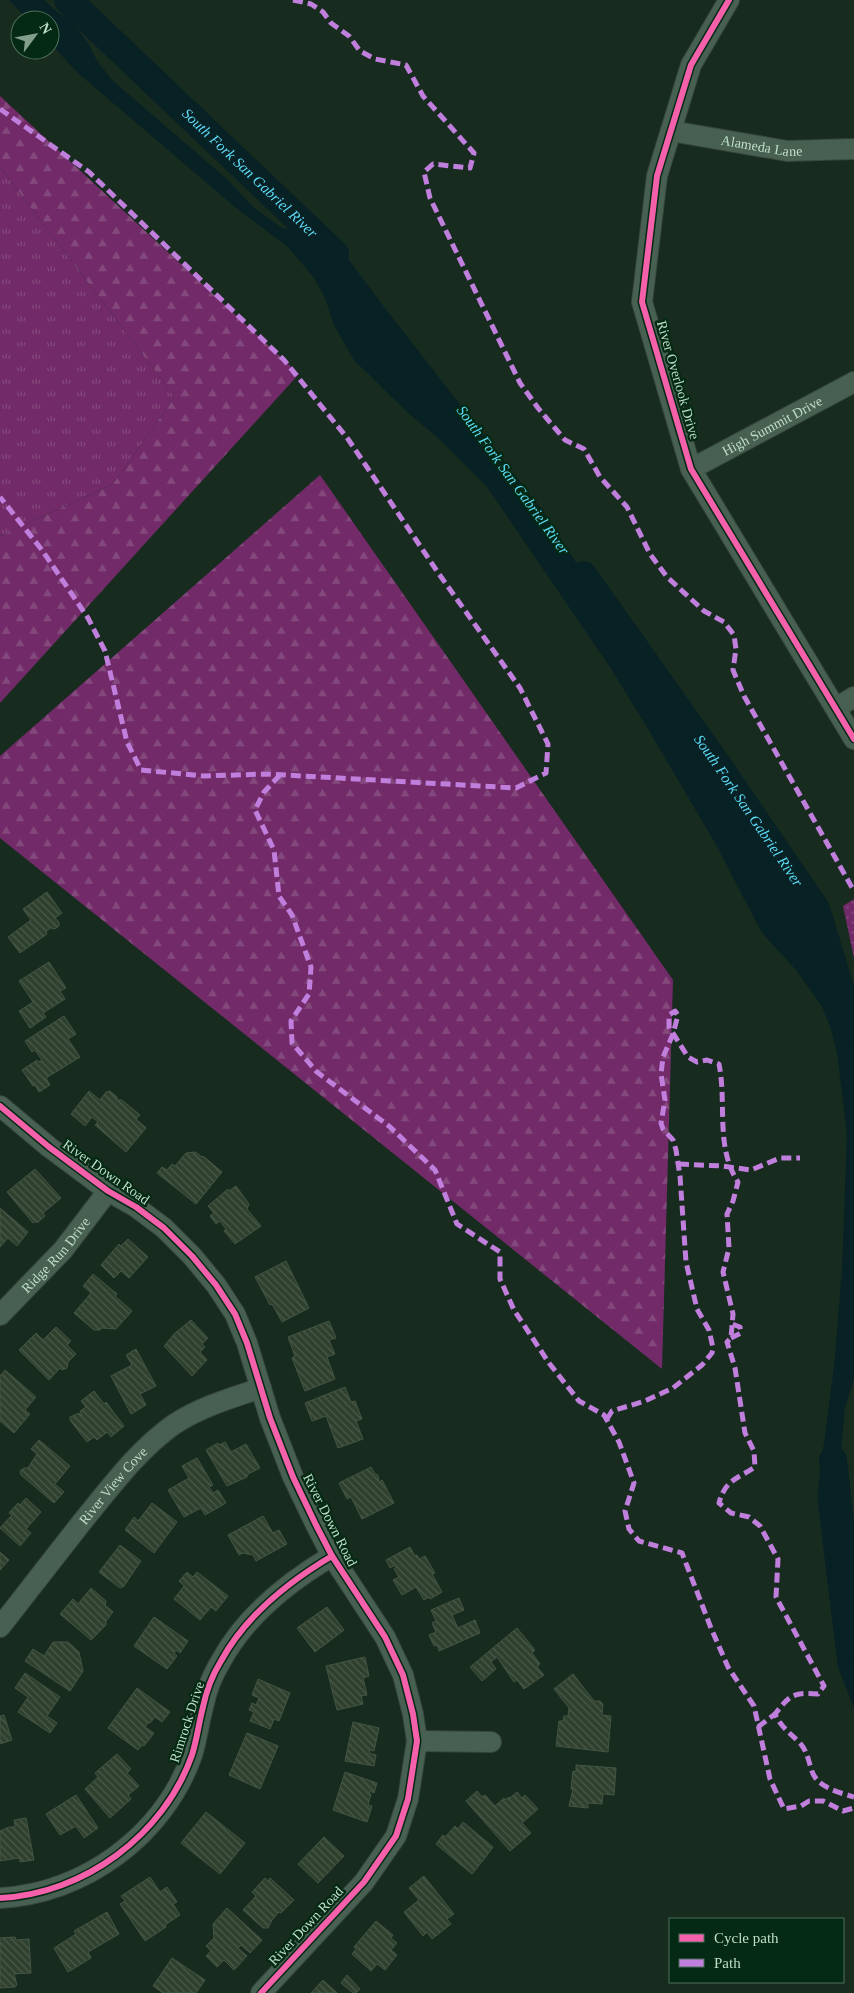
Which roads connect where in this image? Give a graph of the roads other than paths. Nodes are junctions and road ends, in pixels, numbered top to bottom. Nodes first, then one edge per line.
1 (729, 0) edge
2 (671, 131) junction
3 (854, 149) edge
4 (854, 382) edge
5 (691, 469) junction
6 (854, 697) edge
7 (836, 708) junction
8 (854, 739) edge
9 (0, 1106) edge
10 (108, 1191) junction
11 (0, 1315) edge
12 (260, 1388) junction
13 (332, 1556) junction
14 (0, 1627) edge
15 (417, 1741) junction
16 (492, 1742) dead end
17 (0, 1898) edge
18 (261, 1993) edge

1 - 2 street, River Overlook Drive
2 - 3 street, Alameda Lane
2 - 5 street, River Overlook Drive
4 - 5 street, High Summit Drive
5 - 7 street, River Overlook Drive
6 - 7 street
7 - 8 street, River Overlook Drive
9 - 10 street, River Down Road
10 - 11 street, Ridge Run Drive
10 - 12 street, River Down Road
12 - 13 street, River Down Road
12 - 14 street, River View Cove
13 - 15 street, River Down Road
13 - 17 street, Rimrock Drive
15 - 16 street
15 - 18 street, River Down Road

